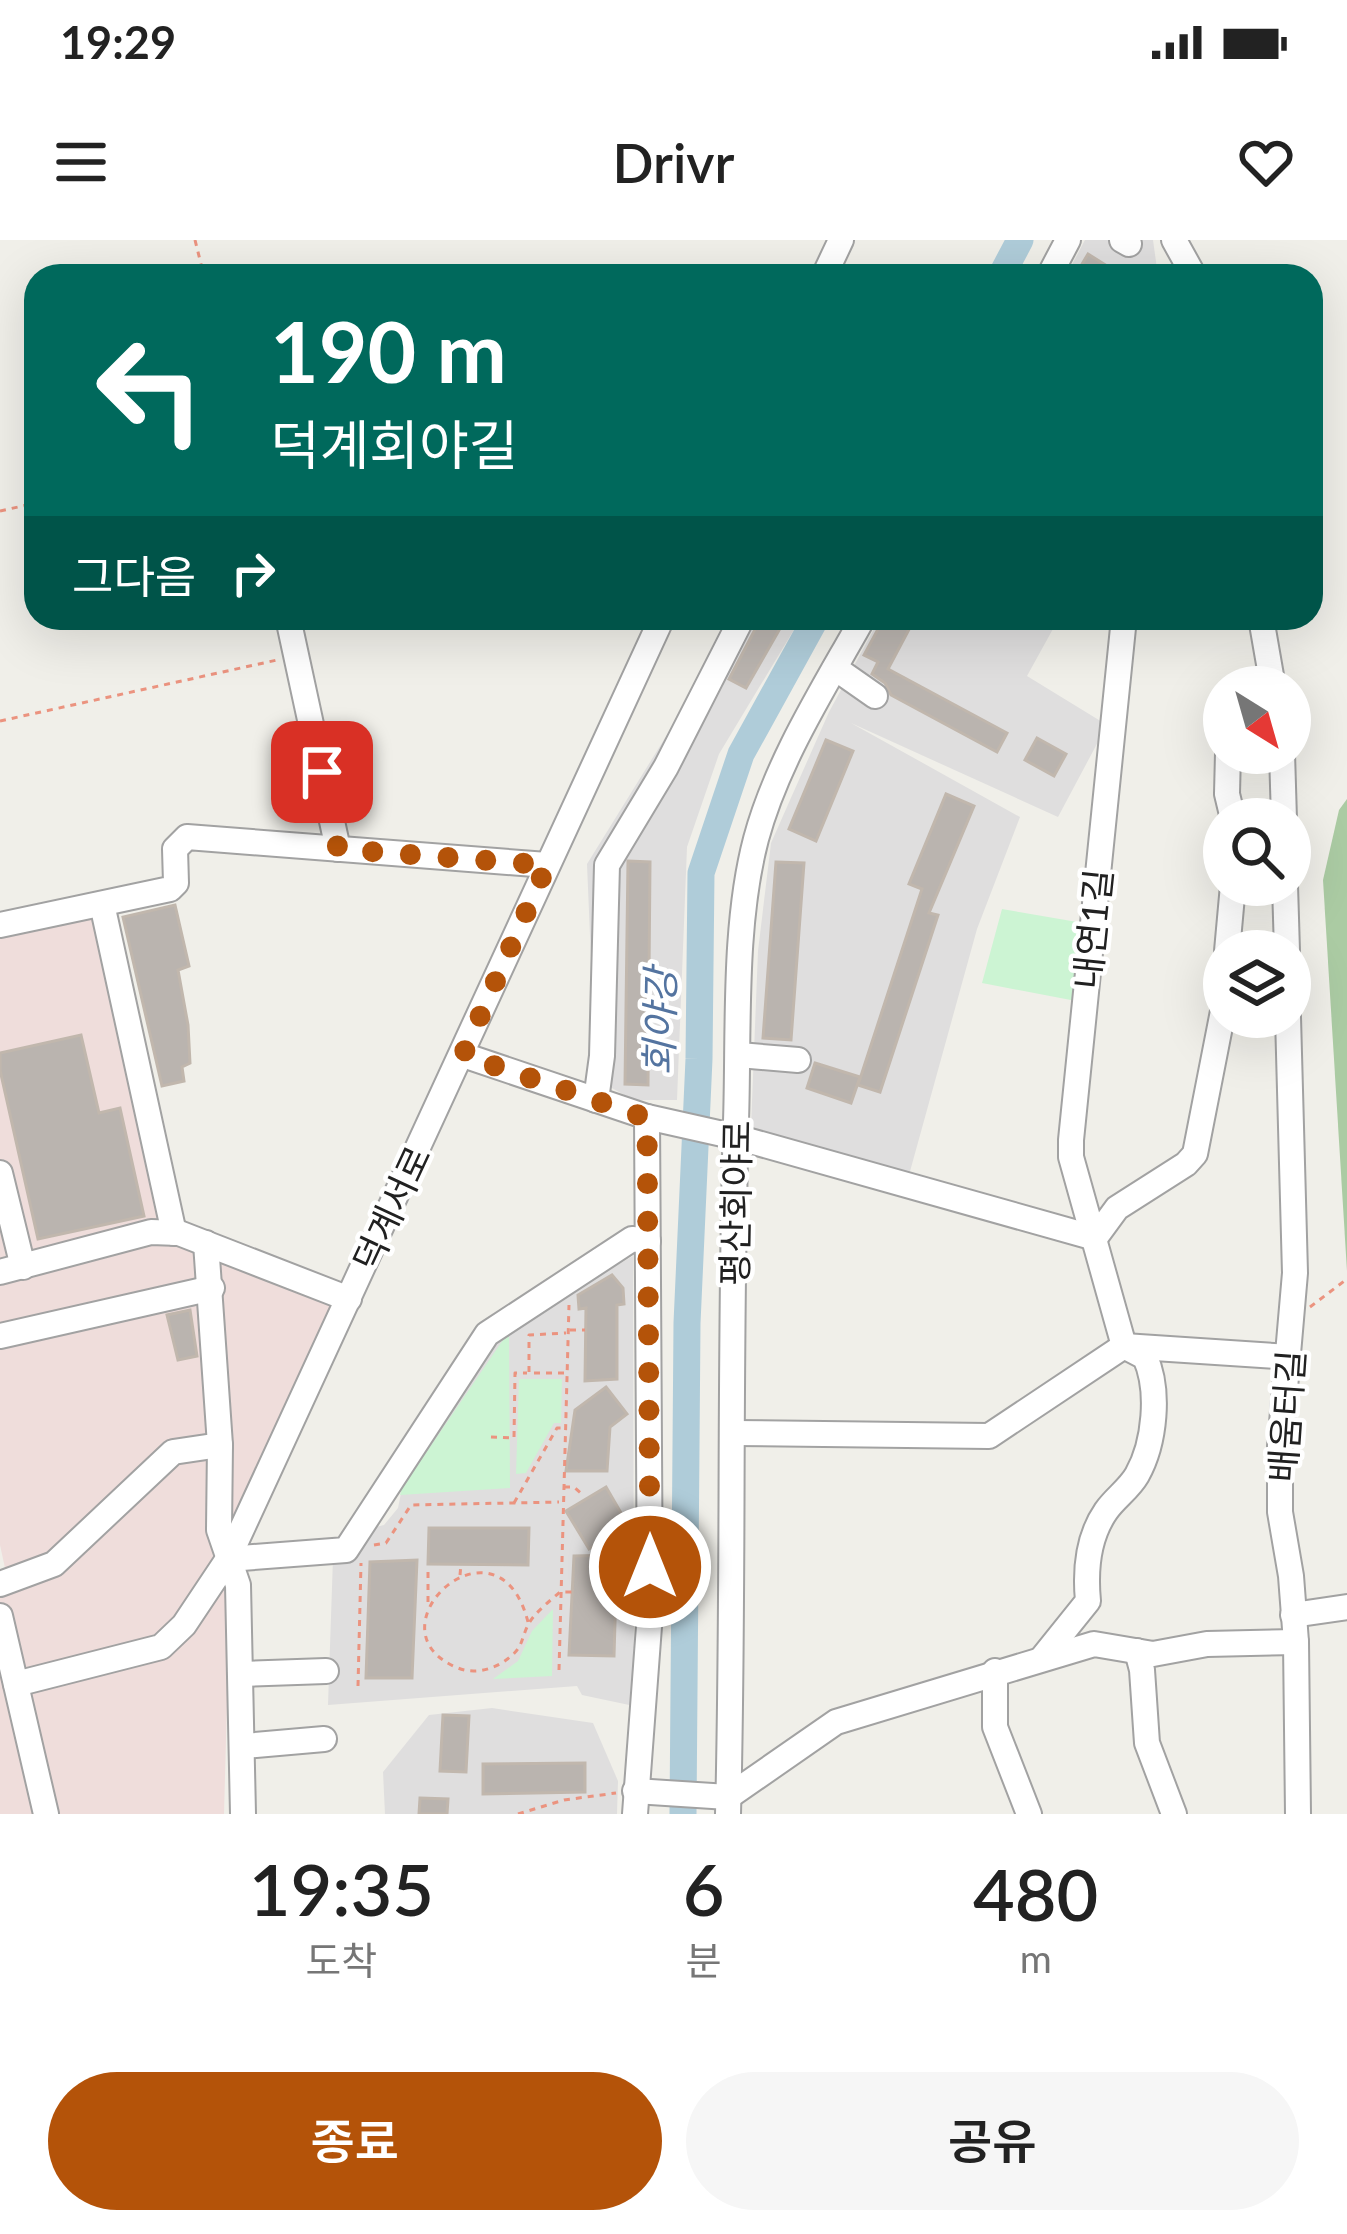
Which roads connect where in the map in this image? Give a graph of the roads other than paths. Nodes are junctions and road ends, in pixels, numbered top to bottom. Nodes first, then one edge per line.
1 (291, 630) edge
2 (656, 630) edge
3 (736, 630) edge
4 (856, 630) edge
5 (1123, 630) edge
6 (1263, 630) edge
7 (1270, 666) edge
8 (835, 668) junction
9 (874, 696) dead end
10 (338, 849) junction
11 (547, 865) junction
12 (102, 904) junction
13 (0, 925) edge
14 (1218, 1038) edge
15 (1288, 1038) edge
16 (463, 1055) junction
17 (739, 1055) junction
18 (798, 1060) dead end
19 (596, 1100) junction
20 (656, 1119) junction
21 (726, 1136) junction
22 (0, 1173) edge
23 (174, 1233) junction
24 (1095, 1238) junction
25 (648, 1241) junction
26 (206, 1243) junction
27 (12, 1269) edge
28 (212, 1288) junction
29 (349, 1299) junction
30 (0, 1336) edge
31 (1124, 1346) junction
32 (1290, 1357) junction
33 (733, 1432) junction
34 (220, 1445) junction
35 (228, 1559) junction
36 (0, 1584) edge
37 (1088, 1600) junction
38 (1347, 1607) edge
39 (1293, 1615) junction
40 (0, 1616) edge
41 (1296, 1642) junction
42 (1129, 1649) junction
43 (1042, 1657) junction
44 (326, 1671) dead end
45 (995, 1671) junction
46 (241, 1674) junction
47 (16, 1684) junction
48 (324, 1739) dead end
49 (244, 1746) junction
50 (644, 1800) edge
51 (722, 1803) edge
52 (46, 1814) edge
53 (243, 1814) edge
54 (1029, 1814) edge
55 (1174, 1814) edge
56 (1298, 1814) edge

1 - 10 street
2 - 11 street, 덕계서로
3 - 19 street
4 - 8 street, 평산회야로
5 - 24 street, 내연1길
6 - 7 street
8 - 9 street
8 - 17 street, 평산회야로
10 - 11 street
10 - 12 street
11 - 16 street, 덕계서로
12 - 13 street
12 - 23 street
14 - 24 street
15 - 32 street, 배움터길
16 - 19 street
16 - 29 street, 덕계서로
17 - 18 street
17 - 21 street, 평산회야로
19 - 20 street
20 - 21 street
20 - 25 street
21 - 24 street
21 - 33 street, 평산회야로
22 - 27 street
23 - 26 street
23 - 27 street
24 - 31 street, 내연1길
25 - 35 street
25 - 50 street
26 - 28 street
26 - 29 street
28 - 30 street
28 - 34 street
29 - 35 street, 덕계서로
31 - 32 street
31 - 33 street
31 - 37 street, 내연1길
32 - 39 street, 배움터길
33 - 51 street, 평산회야로
34 - 35 street
34 - 36 street
35 - 46 street
35 - 47 street, 덕계서로
37 - 42 street
37 - 43 street
38 - 39 street
39 - 41 street, 배움터길
40 - 47 street
41 - 42 street
41 - 56 street, 배움터길
42 - 43 street
42 - 55 street
43 - 45 street
44 - 46 street
45 - 51 street
45 - 54 street
46 - 49 street
47 - 52 street
48 - 49 street
49 - 53 street
50 - 51 street

